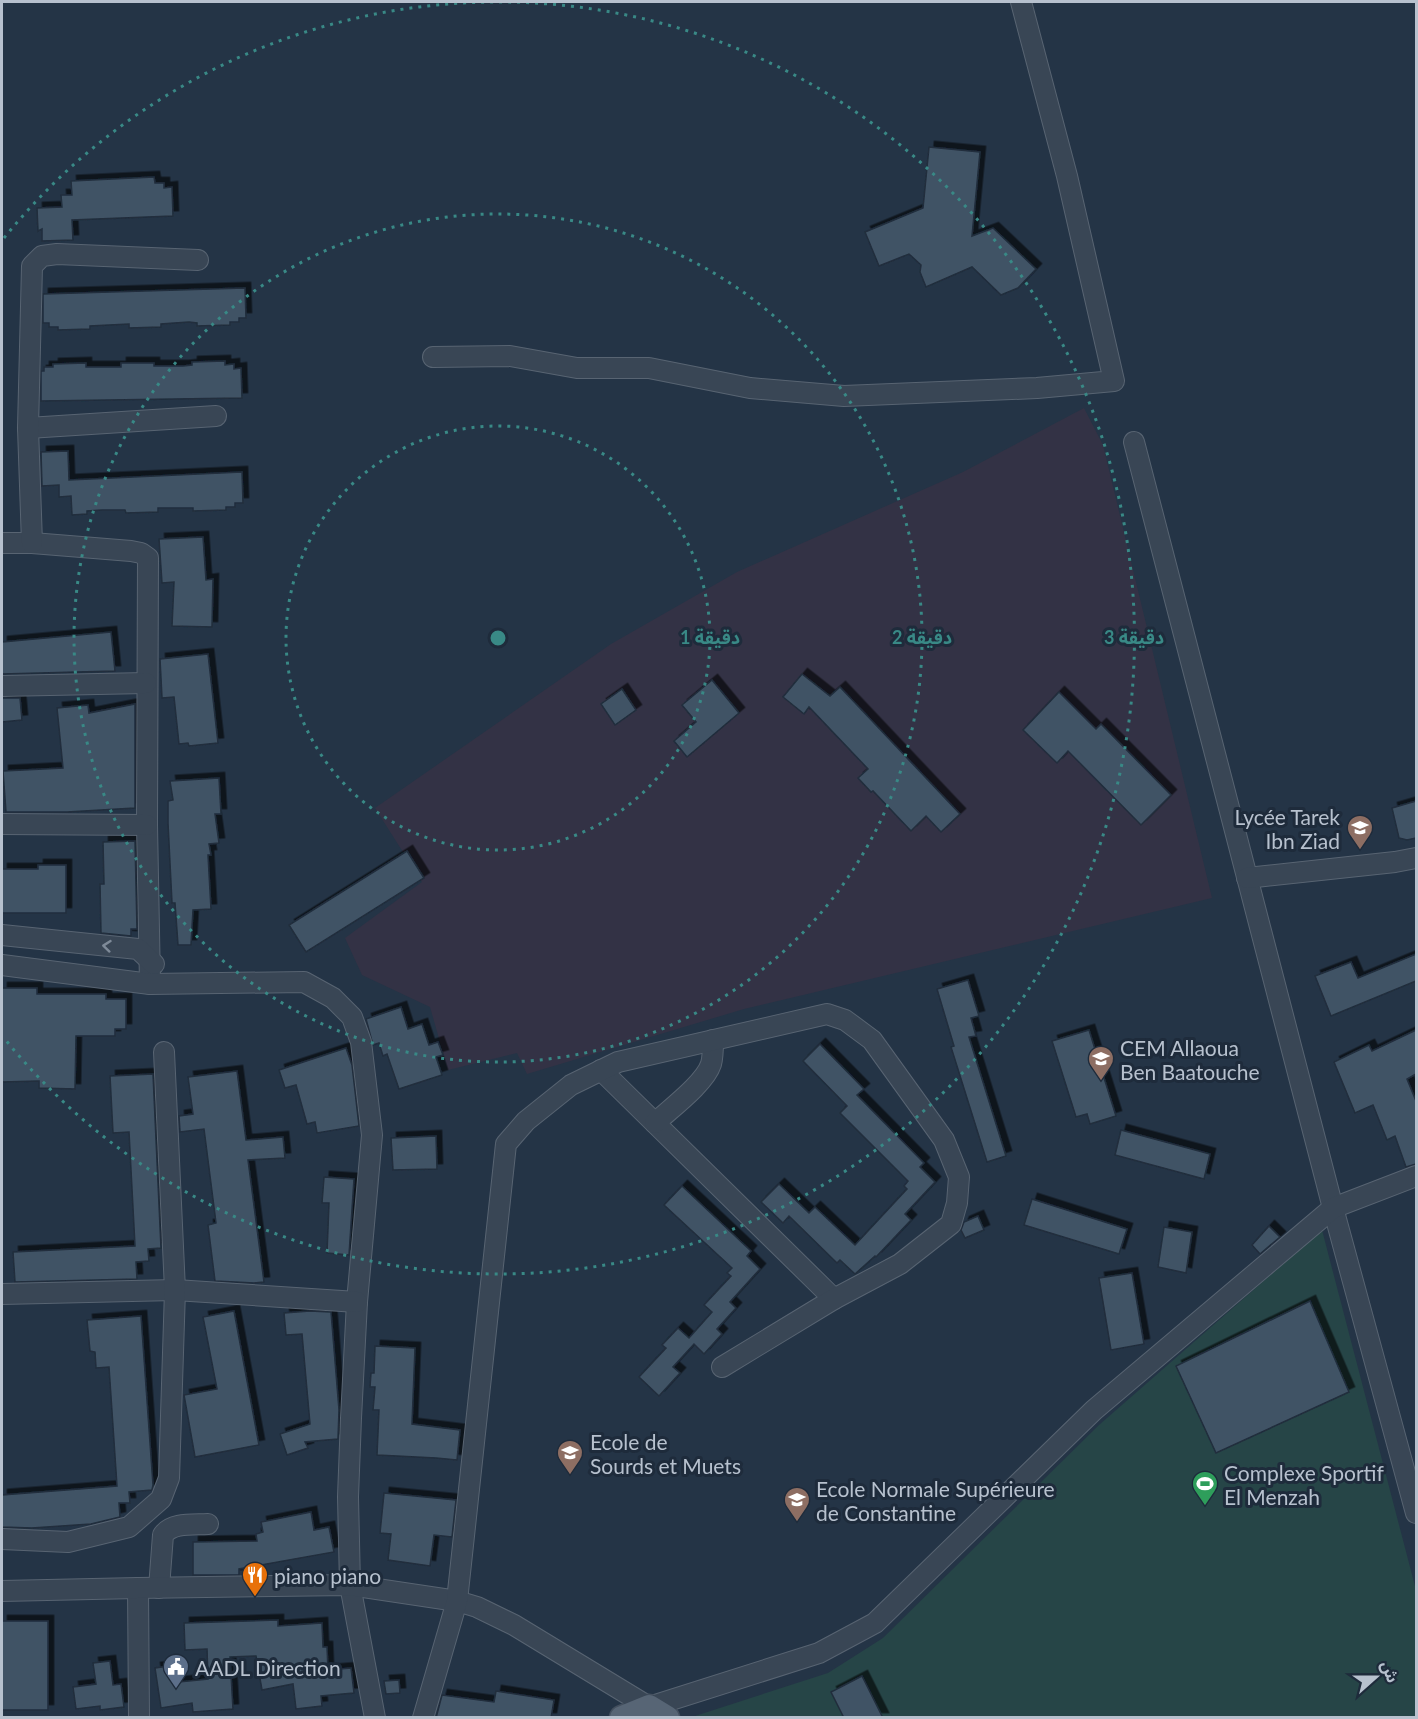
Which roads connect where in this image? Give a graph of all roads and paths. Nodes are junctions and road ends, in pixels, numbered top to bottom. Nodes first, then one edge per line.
1 (1021, 2) edge
2 (198, 260) dead end
3 (433, 357) dead end
4 (216, 416) dead end
5 (28, 428) junction
6 (1134, 442) dead end
7 (2, 543) edge
8 (32, 543) junction
9 (146, 683) junction
10 (2, 686) edge
11 (2, 824) edge
12 (147, 825) junction
13 (1416, 858) edge
14 (1247, 878) junction
15 (2, 935) edge
16 (148, 958) junction
17 (2, 965) edge
18 (150, 984) junction
19 (171, 984) junction
20 (713, 1040) junction
21 (164, 1052) dead end
22 (601, 1070) junction
23 (655, 1123) junction
24 (1416, 1176) edge
25 (1333, 1208) junction
26 (175, 1290) junction
27 (2, 1294) edge
28 (834, 1299) junction
29 (357, 1302) junction
30 (722, 1367) dead end
31 (1414, 1494) edge
32 (1416, 1513) edge
33 (208, 1524) dead end
34 (2, 1539) edge
35 (350, 1586) junction
36 (138, 1588) junction
37 (159, 1588) junction
38 (2, 1591) edge
39 (458, 1601) junction
40 (658, 1712) edge
41 (140, 1718) edge
42 (375, 1718) edge
43 (423, 1718) edge
44 (621, 1718) edge

1 - 3 street
2 - 5 street
4 - 5 street
5 - 8 street
6 - 14 street
7 - 8 street
8 - 9 street
9 - 10 street
9 - 12 street
11 - 12 street
12 - 16 street
13 - 14 street
14 - 25 street
16 -> 15 street
16 - 18 street
16 - 19 street
17 - 18 street
18 - 19 street
19 - 29 street
20 - 22 street
20 - 23 street
20 - 28 street
21 - 26 street
22 - 23 street
22 - 39 street
23 - 28 street
24 - 25 street
25 - 31 street
25 - 40 street
26 - 27 street
26 - 29 street
26 - 34 street
28 - 30 street
29 - 35 street
31 - 32 street
33 - 37 street
35 - 37 street
35 - 39 street
35 - 42 street
36 - 37 street
36 - 38 street
36 - 41 street
39 - 40 street
39 - 43 street
40 - 44 main road

